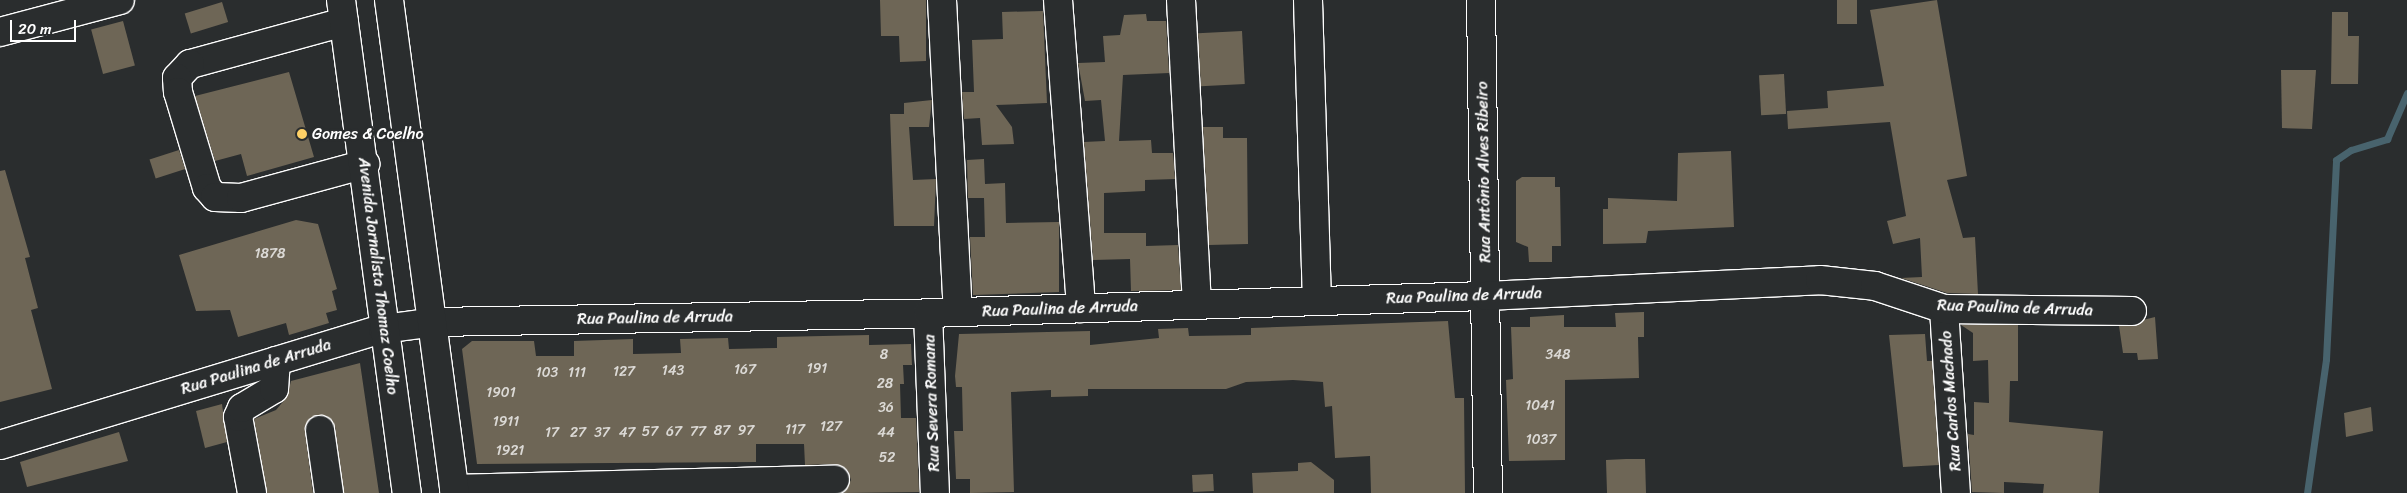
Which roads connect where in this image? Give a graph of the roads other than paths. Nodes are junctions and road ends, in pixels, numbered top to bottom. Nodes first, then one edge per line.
1 (120, 0) edge
2 (389, 0) edge
3 (942, 0) edge
4 (1058, 0) edge
5 (1182, 0) edge
6 (1308, 0) edge
7 (1481, 0) edge
8 (343, 11) edge
9 (0, 32) edge
10 (365, 164) junction
11 (1486, 296) junction
12 (1317, 301) junction
13 (1197, 304) junction
14 (1081, 308) junction
15 (1944, 309) junction
16 (2132, 311) dead end
17 (958, 312) junction
18 (928, 314) junction
19 (435, 322) junction
20 (384, 329) junction
21 (276, 361) junction
22 (320, 430) dead end
23 (0, 445) edge
24 (836, 480) dead end
25 (455, 491) edge
26 (252, 493) edge
27 (329, 493) edge
28 (407, 493) edge
29 (935, 493) edge
30 (1488, 493) edge
31 (1956, 493) edge

1 - 9 street
2 - 19 street
3 - 17 street
4 - 14 street
5 - 13 street
6 - 12 street
7 - 11 street, Rua Antônio Alves Ribeiro
8 - 10 street, Avenida Jornalista Thomaz Coelho
8 - 10 street
10 - 20 street, Avenida Jornalista Thomaz Coelho
11 - 12 street, Rua Paulina de Arruda
11 - 15 street, Rua Paulina de Arruda
11 - 30 street, Rua Antônio Alves Ribeiro
12 - 13 street, Rua Paulina de Arruda
13 - 14 street, Rua Paulina de Arruda
14 - 17 street, Rua Paulina de Arruda
15 - 16 street, Rua Paulina de Arruda
15 - 31 street, Rua Carlos Machado
17 - 18 street, Rua Paulina de Arruda
18 - 19 street, Rua Paulina de Arruda
18 - 29 street, Rua Severa Romana
19 - 20 street, Rua Paulina de Arruda
19 - 25 street
20 - 21 street, Rua Paulina de Arruda
20 - 28 street, Avenida Jornalista Thomaz Coelho
21 - 23 street, Rua Paulina de Arruda
21 - 26 street
22 - 27 street
24 - 25 street

